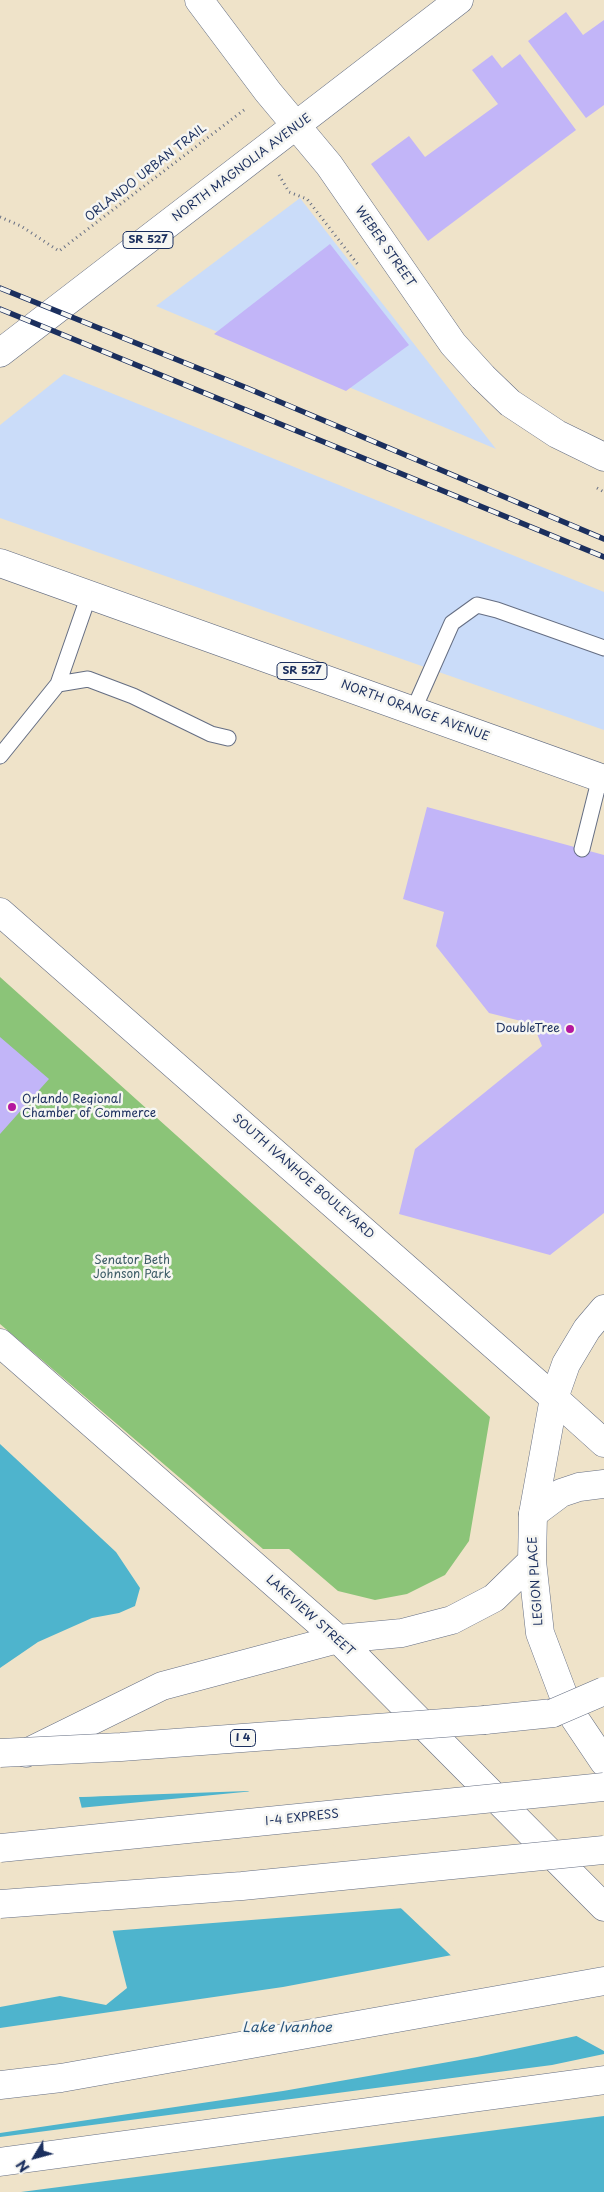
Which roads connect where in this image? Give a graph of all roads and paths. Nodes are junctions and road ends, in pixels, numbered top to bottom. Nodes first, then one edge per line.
1 (199, 0) edge
2 (460, 0) edge
3 (244, 109) dead end
4 (296, 127) junction
5 (0, 217) edge
6 (0, 353) edge
7 (604, 457) edge
8 (0, 564) edge
9 (89, 595) junction
10 (604, 648) edge
11 (58, 684) junction
12 (413, 711) junction
13 (228, 738) dead end
14 (0, 756) edge
15 (602, 778) edge
16 (582, 849) dead end
17 (0, 912) edge
18 (604, 1309) edge
19 (0, 1343) edge
20 (554, 1398) junction
21 (604, 1443) edge
22 (604, 1484) edge
23 (533, 1514) junction
24 (532, 1561) junction
25 (338, 1639) junction
26 (604, 1691) edge
27 (604, 1708) edge
28 (553, 1713) junction
29 (0, 1753) edge
30 (604, 1762) edge
31 (0, 1766) edge
32 (604, 1787) edge
33 (0, 1848) edge
34 (604, 1850) edge
35 (0, 1904) edge
36 (604, 1907) edge
37 (604, 1981) edge
38 (604, 2080) edge
39 (0, 2085) edge
40 (0, 2162) edge

1 - 4 main road, WEBER STREET
2 - 4 main road, NORTH MAGNOLIA AVENUE / SR 527
3 - 5 path, ORLANDO URBAN TRAIL
4 - 6 main road, NORTH MAGNOLIA AVENUE / SR 527
4 - 7 main road, WEBER STREET
8 - 9 main road, NORTH ORANGE AVENUE / SR 527
9 - 11 lane
9 - 12 main road, NORTH ORANGE AVENUE / SR 527
10 - 12 lane
11 - 13 lane
11 - 14 lane
12 - 15 main road, NORTH ORANGE AVENUE / SR 527
15 - 16 lane
17 - 20 main road, SOUTH IVANHOE BOULEVARD
18 - 20 main road, LEGION PLACE
19 - 25 main road, LAKEVIEW STREET
20 - 21 main road, SOUTH IVANHOE BOULEVARD
20 - 23 main road, LEGION PLACE
22 - 23 main road
23 - 24 main road, LEGION PLACE
24 - 25 main road
24 - 30 main road, LEGION PLACE
25 - 31 main road
25 - 36 main road, LAKEVIEW STREET
26 - 28 main road, bridge
27 - 28 main road, I 4
28 - 29 main road, I 4, bridge
32 - 33 main road, I-4 EXPRESS, bridge
34 - 35 main road, bridge
37 - 39 main road
38 - 40 main road

